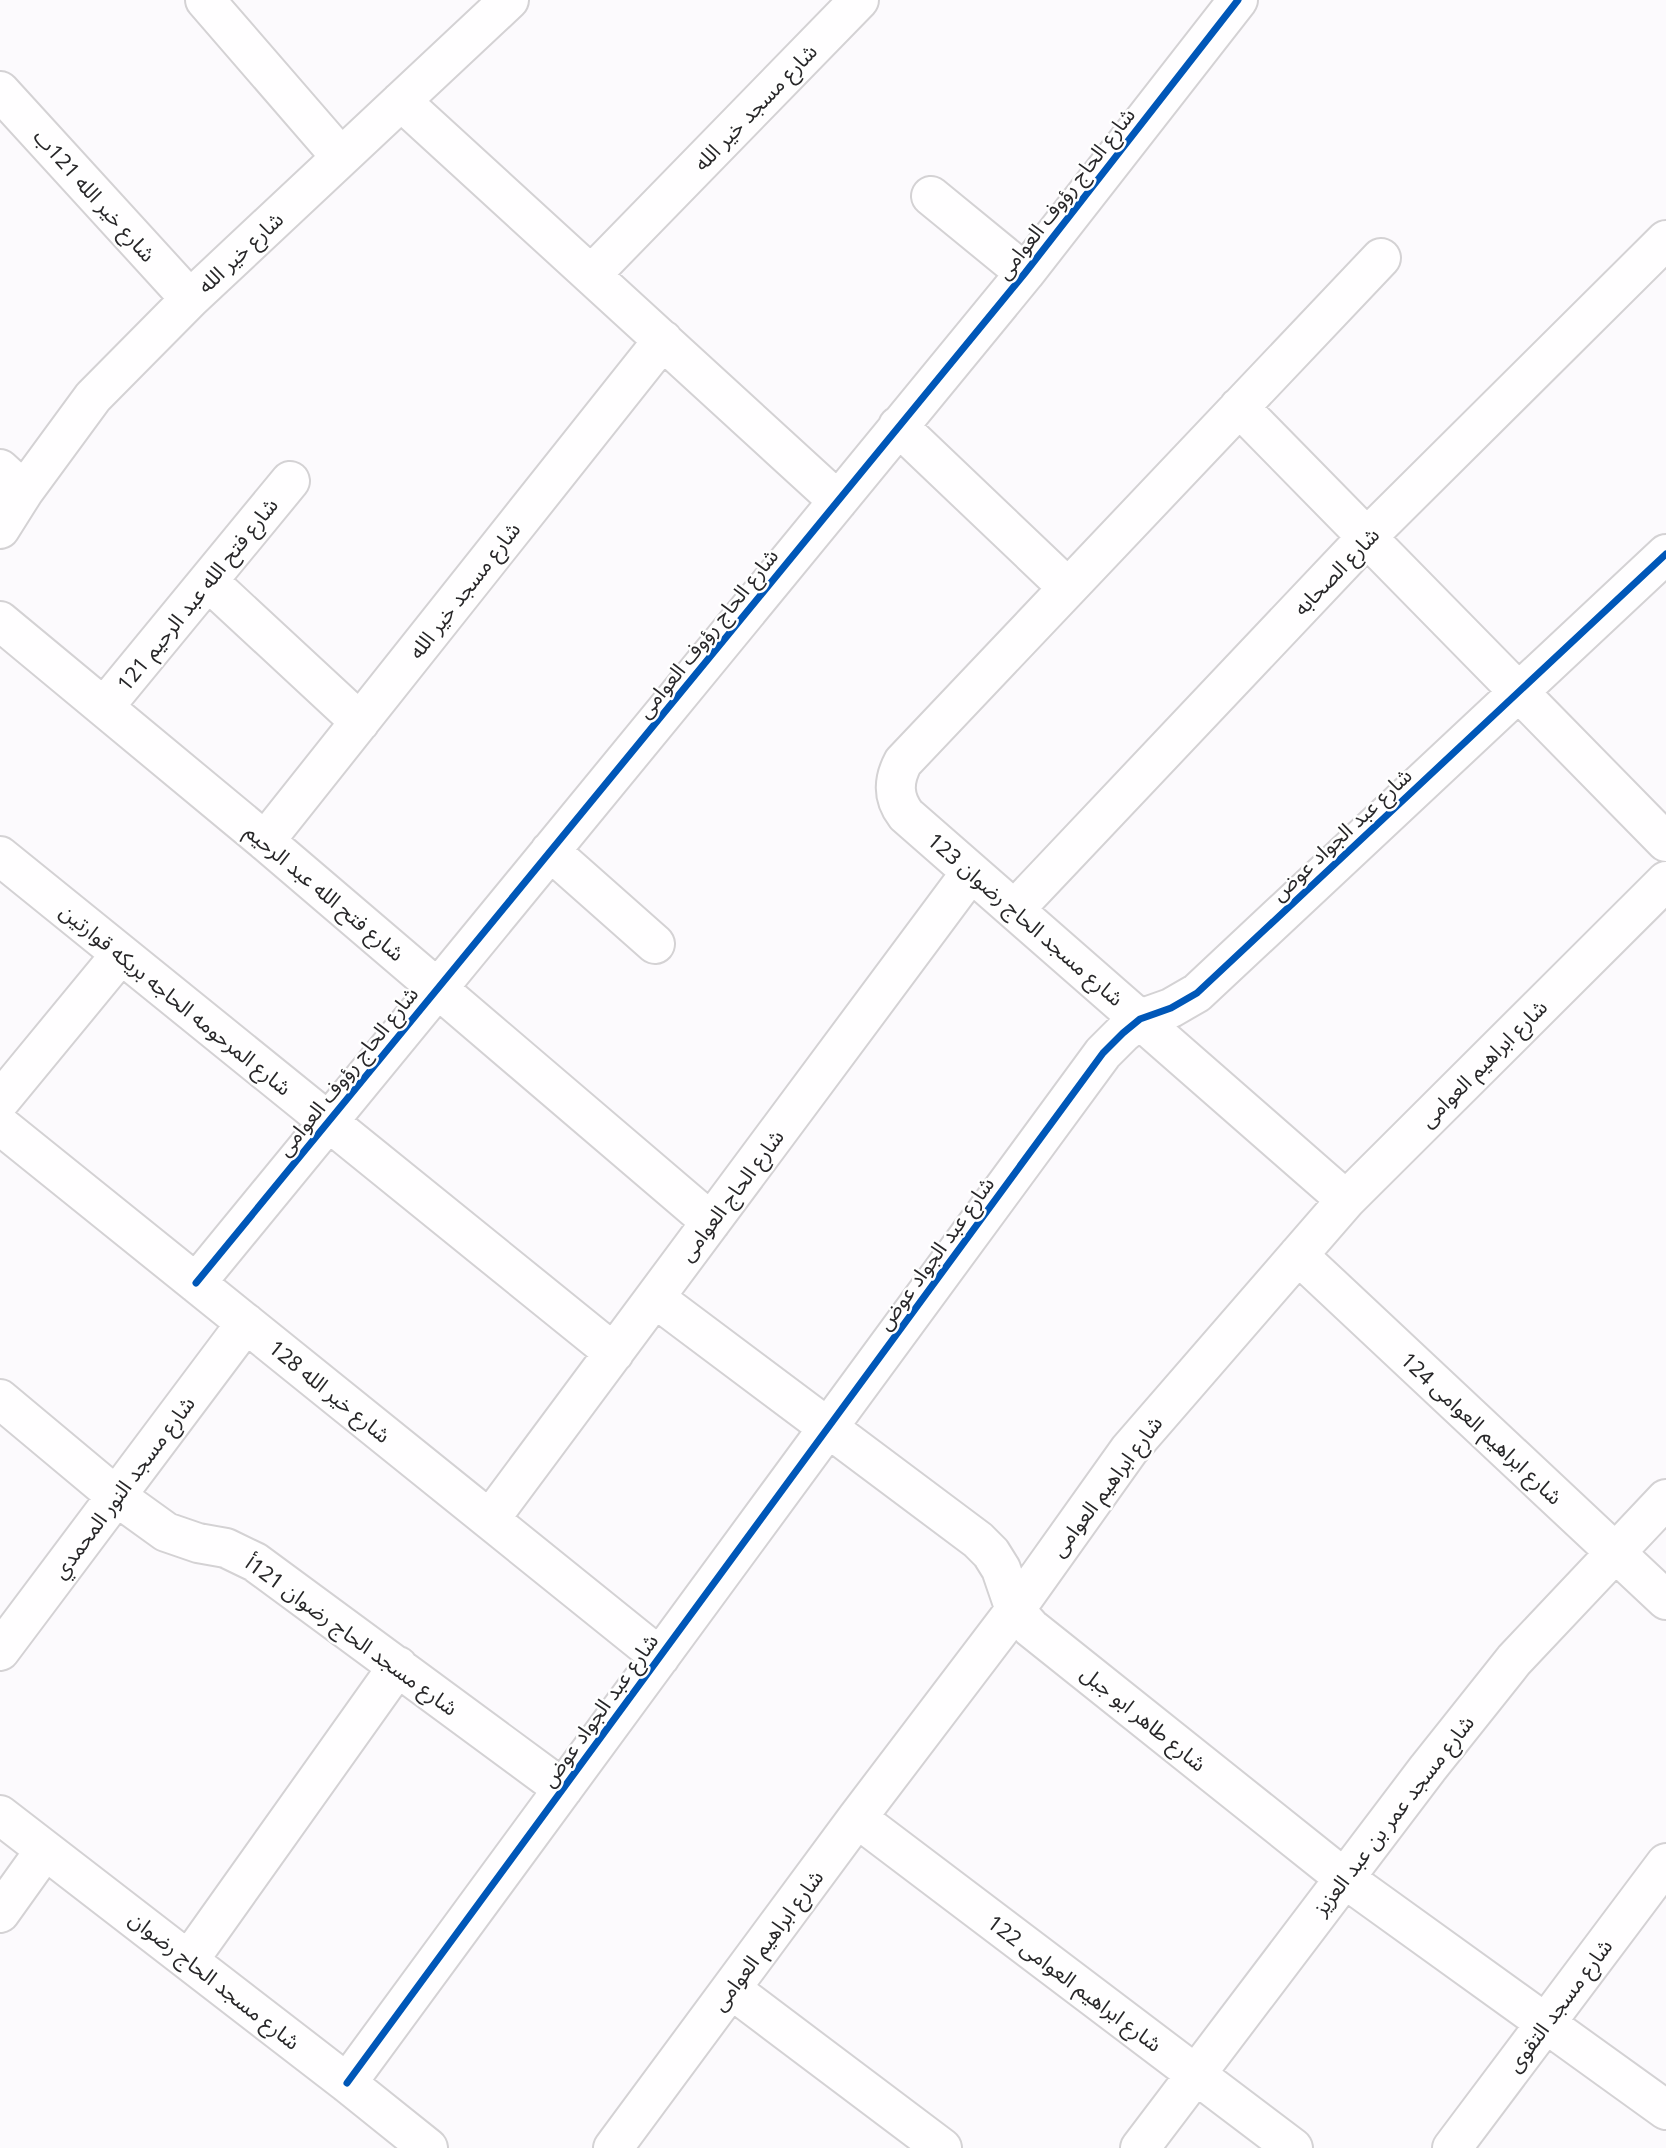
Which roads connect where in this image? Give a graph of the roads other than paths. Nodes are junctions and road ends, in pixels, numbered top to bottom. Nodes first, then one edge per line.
1 (205, 0) edge
2 (509, 0) edge
3 (859, 0) edge
4 (1238, 0) edge
5 (0, 91) edge
6 (401, 101) junction
7 (341, 157) junction
8 (930, 196) dead end
9 (1666, 240) edge
10 (1381, 258) dead end
11 (1025, 274) junction
12 (592, 275) junction
13 (190, 299) junction
14 (663, 340) junction
15 (1239, 407) junction
16 (898, 426) junction
17 (12, 480) edge
18 (290, 481) dead end
19 (838, 500) junction
20 (0, 529) edge
21 (1367, 537) junction
22 (1666, 554) edge
23 (208, 581) junction
24 (1068, 588) junction
25 (0, 621) edge
26 (1519, 692) junction
27 (104, 707) junction
28 (360, 722) junction
29 (265, 841) junction
30 (1666, 842) edge
31 (550, 851) junction
32 (0, 856) edge
33 (971, 872) junction
34 (1666, 881) edge
35 (1015, 909) junction
36 (655, 944) dead end
37 (121, 954) junction
38 (438, 989) junction
39 (1140, 1019) junction
40 (0, 1101) edge
41 (328, 1122) junction
42 (0, 1125) edge
43 (1346, 1200) junction
44 (711, 1222) junction
45 (1298, 1255) junction
46 (196, 1283) junction
47 (655, 1298) junction
48 (246, 1322) junction
49 (614, 1353) junction
50 (5, 1414) edge
51 (828, 1428) junction
52 (116, 1496) junction
53 (1666, 1499) edge
54 (490, 1519) junction
55 (1615, 1552) junction
56 (1666, 1600) edge
57 (1015, 1610) junction
58 (0, 1651) edge
59 (660, 1657) junction
60 (398, 1666) junction
61 (563, 1789) junction
62 (0, 1815) edge
63 (857, 1818) junction
64 (45, 1850) junction
65 (1666, 1863) edge
66 (1344, 1878) junction
67 (0, 1913) edge
68 (189, 1960) junction
69 (731, 1989) junction
70 (1545, 2023) junction
71 (1196, 2075) junction
72 (347, 2083) junction
73 (1666, 2110) edge
74 (428, 2148) edge
75 (613, 2148) edge
76 (942, 2148) edge
77 (1140, 2148) edge
78 (1293, 2148) edge
79 (1452, 2148) edge

1 - 7 street
2 - 6 street, شارع خير الله
3 - 12 street, شارع مسجد خير الله
4 - 11 street, شارع الحاج رؤوف العوامى
5 - 13 street, شارع خير الله 121ب
6 - 7 street, شارع خير الله
6 - 12 street
7 - 13 street, شارع خير الله
8 - 11 street
9 - 21 street, شارع الصحابه
10 - 15 street
11 - 16 street, شارع الحاج رؤوف العوامى
12 - 14 street
13 - 17 street, شارع خير الله
14 - 19 street
14 - 28 street, شارع مسجد خير الله
15 - 21 street
15 - 24 street
16 - 19 street, شارع الحاج رؤوف العوامى
16 - 24 street
17 - 20 street, شارع خير الله
18 - 23 street, شارع فتح الله عبد الرحيم 121
19 - 31 street, شارع الحاج رؤوف العوامى
21 - 26 street
21 - 35 street, شارع الصحابه
22 - 26 street, شارع عبد الجواد عوض
23 - 27 street, شارع فتح الله عبد الرحيم 121
23 - 28 street
24 - 33 street, شارع مسجد الحاج رضوان 123
25 - 27 street, شارع فتح الله عبد الرحيم
26 - 30 street
26 - 39 street, شارع عبد الجواد عوض
27 - 29 street, شارع فتح الله عبد الرحيم
28 - 29 street, شارع مسجد خير الله
29 - 38 street, شارع فتح الله عبد الرحيم
31 - 36 street
31 - 38 street, شارع الحاج رؤوف العوامى
32 - 37 street, شارع المرحومه الحاجه بريكه قوارتين
33 - 35 street, شارع مسجد الحاج رضوان 123
33 - 44 street, شارع الحاج العوامى
34 - 43 street, شارع ابراهيم العوامى
35 - 39 street, شارع مسجد الحاج رضوان 123
37 - 40 street
37 - 41 street, شارع المرحومه الحاجه بريكه قوارتين
38 - 41 street, شارع الحاج رؤوف العوامى
38 - 44 street, شارع فتح الله عبد الرحيم
39 - 43 street, شارع مسجد الحاج رضوان 123
39 - 51 street, شارع عبد الجواد عوض
41 - 46 street, شارع الحاج رؤوف العوامى
41 - 49 street, شارع المرحومه الحاجه بريكه قوارتين
42 - 46 street, شارع خير الله 128
43 - 45 street, شارع ابراهيم العوامى
44 - 47 street, شارع الحاج العوامى
45 - 55 street, شارع ابراهيم العوامى 124
45 - 57 street, شارع ابراهيم العوامى
46 - 48 street, شارع خير الله 128
47 - 49 street, شارع الحاج العوامى
47 - 51 street, شارع طاهر ابو جبل
48 - 52 street, شارع مسجد النور المحمدي
48 - 54 street, شارع خير الله 128
49 - 54 street, شارع الحاج العوامى
50 - 52 street, شارع مسجد الحاج رضوان 121أ
51 - 57 street, شارع طاهر ابو جبل
51 - 59 street, شارع عبد الجواد عوض
52 - 58 street, شارع مسجد النور المحمدي
52 - 60 street, شارع مسجد الحاج رضوان 121أ
53 - 55 street, شارع مسجد عمر بن عبد العزيز
54 - 59 street, شارع خير الله 128
55 - 56 street, شارع ابراهيم العوامى 124
55 - 66 street, شارع مسجد عمر بن عبد العزيز
57 - 63 street, شارع ابراهيم العوامى
57 - 66 street, شارع طاهر ابو جبل
59 - 61 street, شارع عبد الجواد عوض
60 - 61 street, شارع مسجد الحاج رضوان 121أ
60 - 68 street
61 - 72 street, شارع عبد الجواد عوض
62 - 64 street, شارع مسجد الحاج رضوان
63 - 69 street, شارع ابراهيم العوامى
63 - 71 street, شارع ابراهيم العوامى 122
64 - 67 street
64 - 68 street, شارع مسجد الحاج رضوان
65 - 70 street, شارع مسجد التقوى
66 - 70 street, شارع طاهر ابو جبل
66 - 71 street, شارع مسجد عمر بن عبد العزيز
68 - 72 street, شارع مسجد الحاج رضوان
69 - 75 street, شارع ابراهيم العوامى
69 - 76 street
70 - 73 street, شارع طاهر ابو جبل
70 - 79 street, شارع مسجد التقوى
71 - 77 street, شارع مسجد عمر بن عبد العزيز
71 - 78 street, شارع ابراهيم العوامى 122
72 - 74 street, شارع مسجد الحاج رضوان

